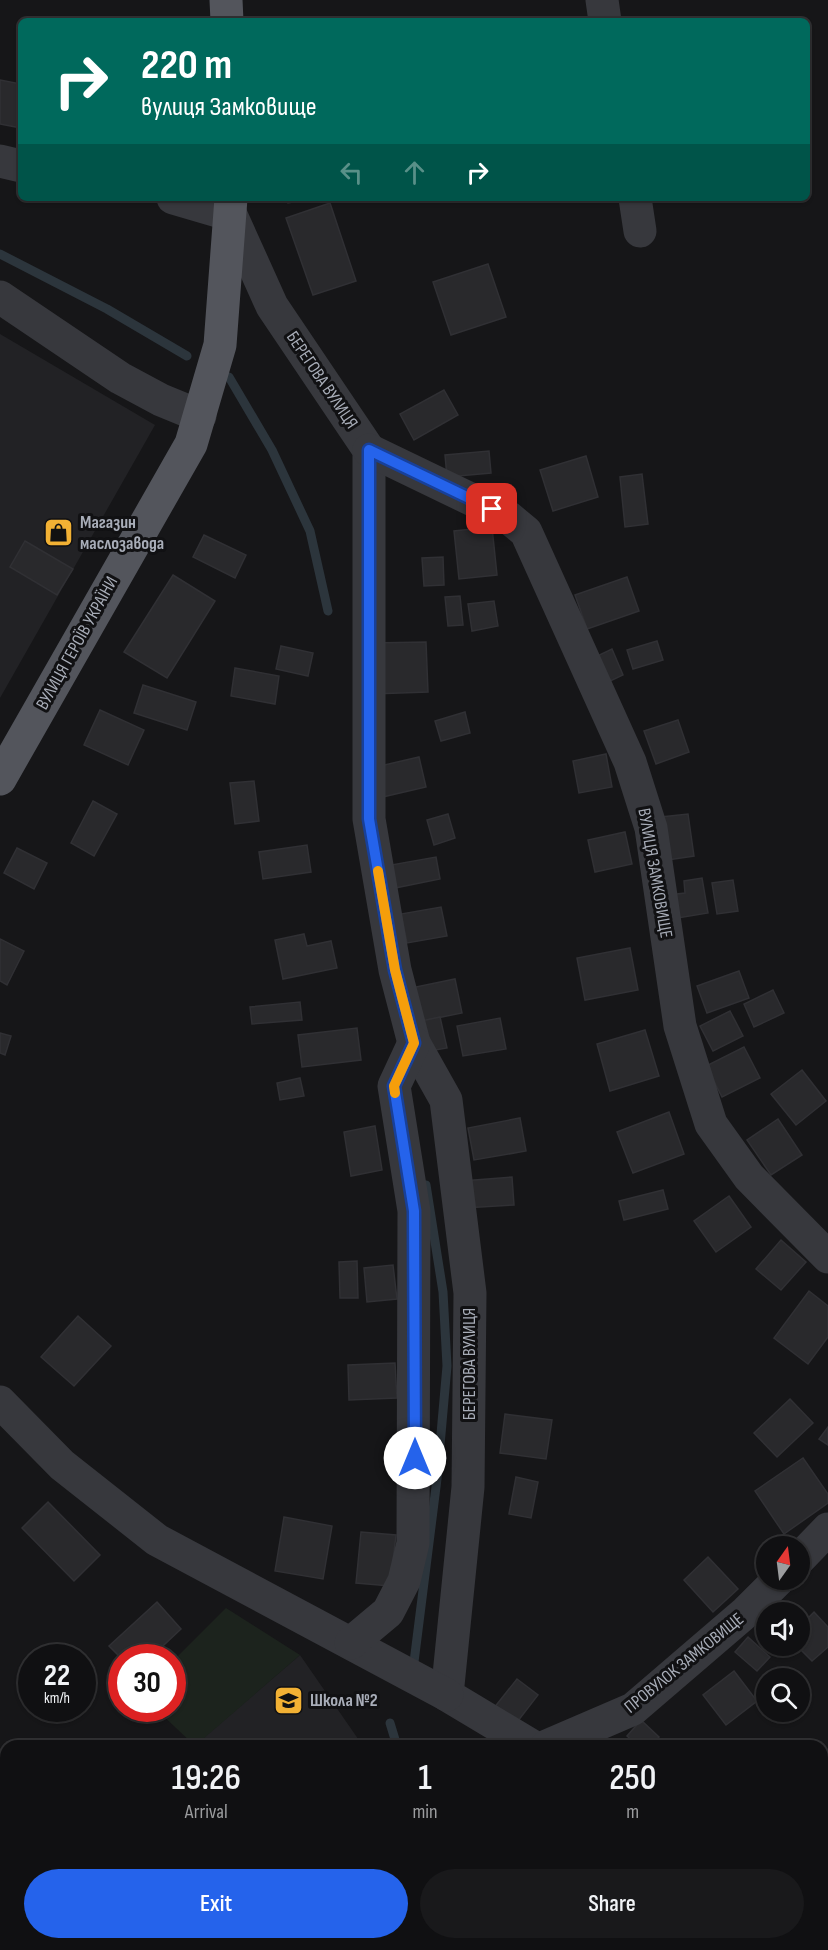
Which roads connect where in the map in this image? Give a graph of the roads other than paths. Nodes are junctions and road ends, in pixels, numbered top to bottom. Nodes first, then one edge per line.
1 (226, 0) edge
2 (602, 0) edge
3 (227, 18) edge
4 (605, 18) edge
5 (0, 161) edge
6 (18, 165) edge
7 (192, 201) edge
8 (635, 201) edge
9 (231, 207) edge
10 (640, 231) dead end
11 (0, 297) edge
12 (200, 416) junction
13 (369, 450) junction
14 (0, 779) edge
15 (414, 1043) junction
16 (828, 1257) edge
17 (0, 1402) edge
18 (828, 1529) edge
19 (810, 1548) edge
20 (768, 1590) edge
21 (351, 1642) junction
22 (447, 1695) junction
23 (522, 1740) edge
24 (561, 1740) edge

1 - 3 main road
2 - 4 street
5 - 6 street
7 - 9 street
8 - 10 street
9 - 12 main road, ВУЛИЦЯ ГЕРОЇВ УКРАЇНИ
9 - 13 street, БЕРЕГОВА ВУЛИЦЯ
11 - 12 street
12 - 14 main road, ВУЛИЦЯ ГЕРОЇВ УКРАЇНИ
13 - 15 street, БЕРЕГОВА ВУЛИЦЯ
13 - 16 street, ВУЛИЦЯ ЗАМКОВИЩЕ
15 - 21 street
15 - 22 street, БЕРЕГОВА ВУЛИЦЯ
17 - 21 street
18 - 19 street
20 - 24 street, ПРОВУЛОК ЗАМКОВИЩЕ
21 - 22 street
22 - 23 street

